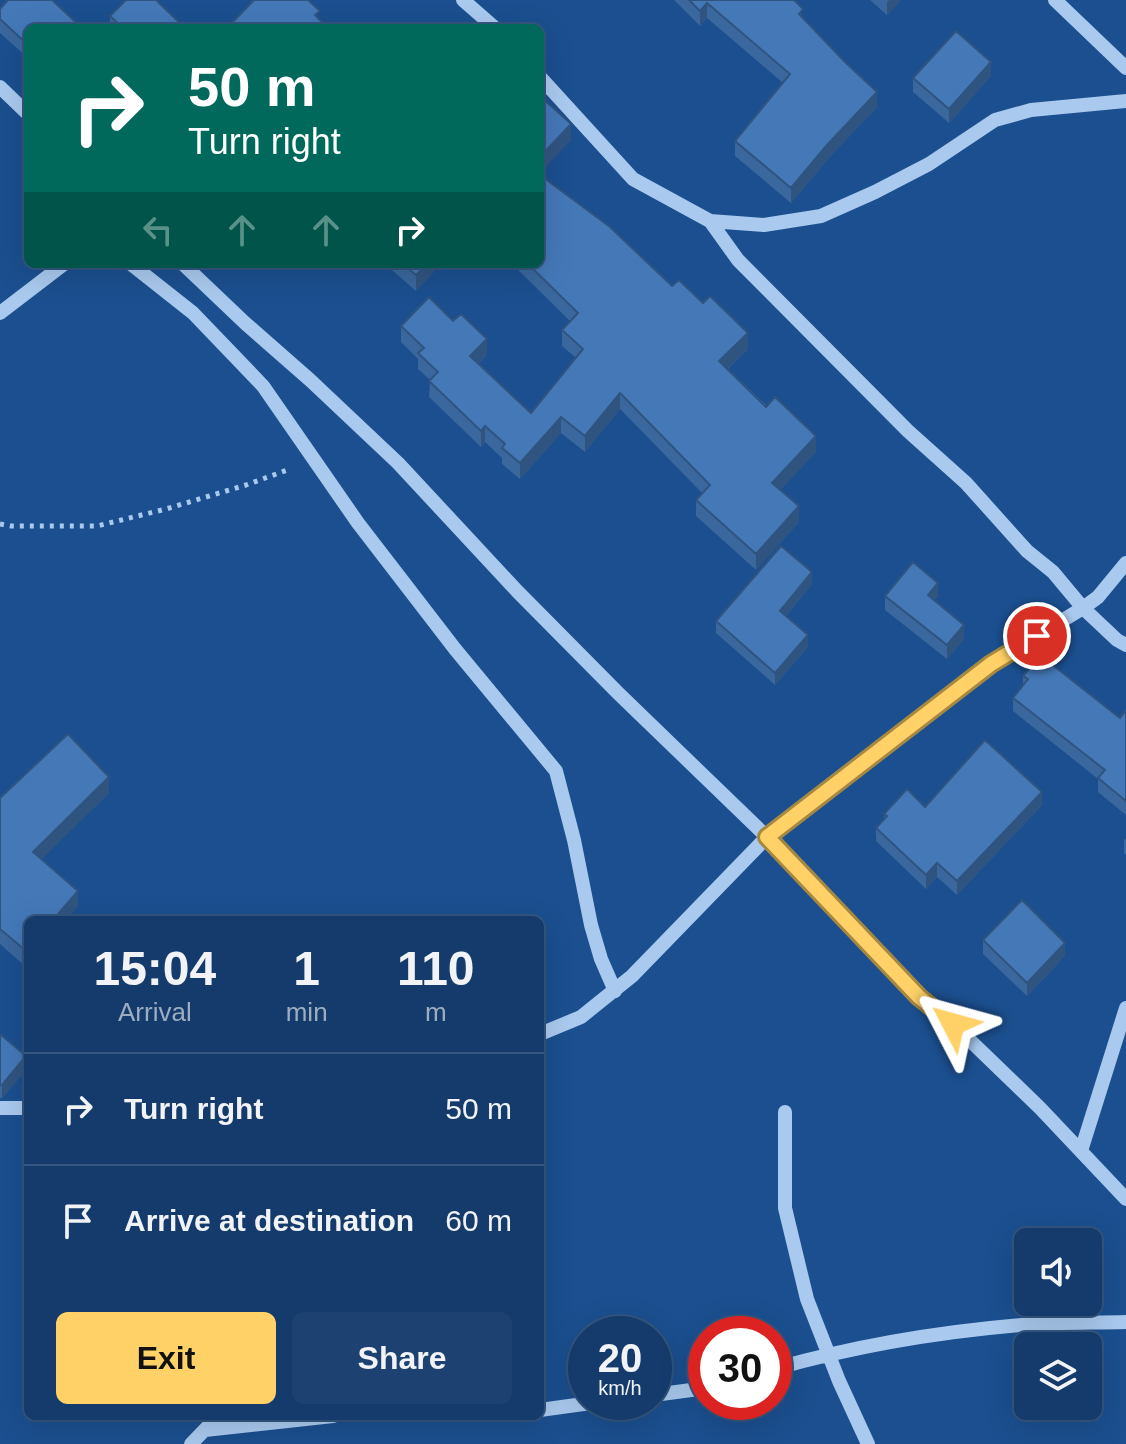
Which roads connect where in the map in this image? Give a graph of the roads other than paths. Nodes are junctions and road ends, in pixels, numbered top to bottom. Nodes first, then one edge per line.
1 (463, 0) edge
2 (1055, 0) edge
3 (490, 24) edge
4 (1126, 68) edge
5 (544, 81) edge
6 (0, 87) edge
7 (1126, 101) edge
8 (24, 110) edge
9 (710, 221) junction
10 (59, 268) edge
11 (136, 268) edge
12 (187, 268) edge
13 (0, 313) edge
14 (1126, 563) edge
15 (1083, 608) junction
16 (1126, 645) edge
17 (767, 837) junction
18 (615, 991) junction
19 (1126, 1008) edge
20 (544, 1032) edge
21 (0, 1108) edge
22 (24, 1108) edge
23 (785, 1112) dead end
24 (1081, 1151) junction
25 (1126, 1199) edge
26 (1126, 1322) edge
27 (828, 1354) junction
28 (792, 1364) edge
29 (568, 1406) edge
30 (544, 1409) edge
31 (214, 1420) edge
32 (296, 1420) edge
33 (205, 1430) junction
34 (191, 1444) edge
35 (868, 1444) edge

1 - 3 street
2 - 4 street
5 - 9 street
6 - 8 street
7 - 9 street
9 - 15 street
10 - 13 street
11 - 18 street
12 - 17 street
14 - 15 street
15 - 16 street
15 - 17 street
17 - 18 street
17 - 24 street
18 - 20 street
19 - 24 street
21 - 22 street
23 - 27 street
24 - 25 street
26 - 27 street
27 - 28 street
27 - 35 street
29 - 30 street
31 - 33 street
32 - 33 street
33 - 34 street

